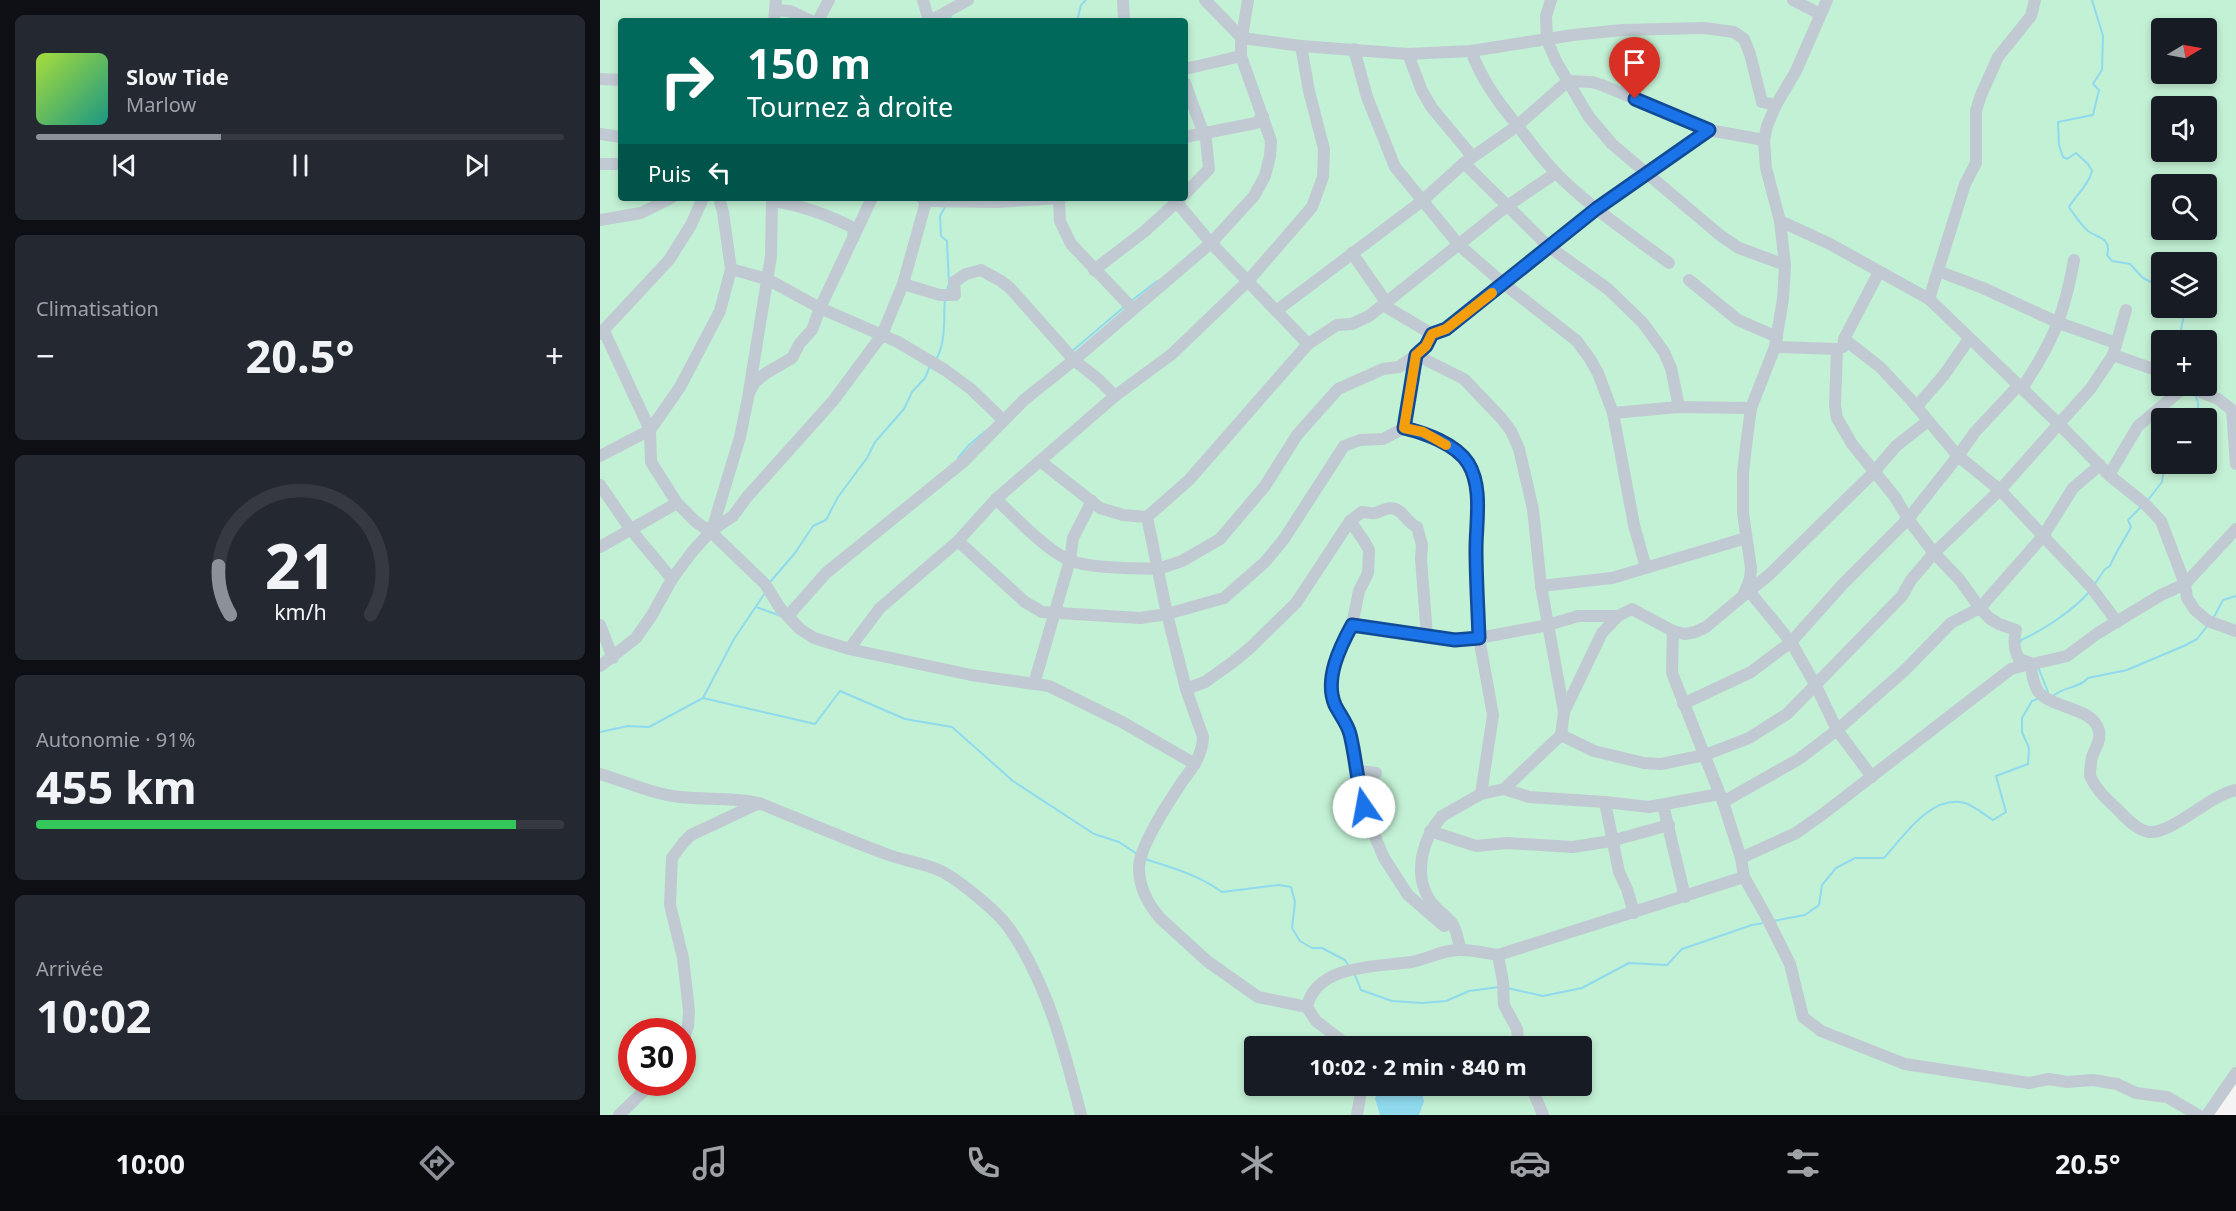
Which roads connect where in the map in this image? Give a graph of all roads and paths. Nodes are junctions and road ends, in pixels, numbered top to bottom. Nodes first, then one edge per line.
1 (829, 0) edge
2 (922, 0) edge
3 (968, 0) edge
4 (1123, 0) edge
5 (1205, 0) edge
6 (1248, 0) edge
7 (1551, 0) edge
8 (1793, 0) edge
9 (1827, 0) edge
10 (2035, 0) edge
11 (775, 10) edge
12 (1820, 14) junction
13 (805, 18) edge
14 (820, 18) edge
15 (928, 18) edge
16 (935, 18) edge
17 (1124, 18) edge
18 (1241, 38) junction
19 (1547, 40) junction
20 (1301, 46) junction
21 (1354, 49) junction
22 (1471, 51) junction
23 (1408, 54) junction
24 (1237, 58) junction
25 (1188, 68) edge
26 (600, 79) edge
27 (618, 80) edge
28 (1568, 81) junction
29 (1188, 91) edge
30 (1776, 105) junction
31 (1260, 119) junction
32 (1517, 126) junction
33 (1709, 130) junction
34 (1204, 133) junction
35 (600, 134) edge
36 (1188, 136) edge
37 (618, 137) edge
38 (1764, 140) junction
39 (1468, 160) junction
40 (600, 164) edge
41 (618, 164) edge
42 (1556, 173) junction
43 (1647, 173) junction
44 (1188, 189) edge
45 (665, 201) edge
46 (702, 201) edge
47 (720, 201) edge
48 (772, 201) edge
49 (778, 201) edge
50 (871, 201) edge
51 (924, 201) edge
52 (947, 201) edge
53 (1013, 201) edge
54 (1059, 201) edge
55 (1176, 201) edge
56 (1181, 201) edge
57 (1422, 201) junction
58 (1507, 206) junction
59 (1596, 209) junction
60 (600, 220) edge
61 (1780, 221) junction
62 (853, 239) junction
63 (1209, 240) junction
64 (1460, 245) junction
65 (1548, 246) junction
66 (1352, 253) junction
67 (2074, 260) dead end
68 (1669, 263) dead end
69 (1785, 265) junction
70 (731, 269) junction
71 (1094, 270) junction
72 (1938, 271) junction
73 (1879, 272) junction
74 (766, 279) junction
75 (1689, 280) dead end
76 (1248, 281) junction
77 (903, 284) junction
78 (1504, 284) junction
79 (1929, 299) junction
80 (1384, 304) junction
81 (1129, 305) junction
82 (820, 308) junction
83 (2126, 310) dead end
84 (1276, 311) junction
85 (2059, 323) junction
86 (602, 332) edge
87 (1432, 334) junction
88 (882, 335) junction
89 (1844, 339) junction
90 (1969, 339) junction
91 (1776, 342) junction
92 (1308, 344) junction
93 (2115, 349) junction
94 (1416, 355) junction
95 (1074, 360) junction
96 (2151, 367) edge
97 (1835, 387) junction
98 (2020, 387) junction
99 (1115, 396) junction
100 (2174, 396) edge
101 (2210, 396) edge
102 (748, 398) junction
103 (1917, 406) junction
104 (1679, 407) junction
105 (1751, 408) junction
106 (1613, 413) junction
107 (1003, 420) junction
108 (1928, 421) junction
109 (2060, 424) junction
110 (1404, 428) junction
111 (650, 430) junction
112 (600, 456) edge
113 (1958, 456) junction
114 (1040, 461) junction
115 (2236, 464) edge
116 (2100, 465) junction
117 (1873, 473) junction
118 (2109, 475) junction
119 (600, 485) edge
120 (2000, 490) junction
121 (996, 499) junction
122 (1092, 501) junction
123 (677, 503) junction
124 (1147, 517) junction
125 (1908, 519) junction
126 (1350, 521) junction
127 (2236, 529) edge
128 (631, 530) junction
129 (711, 531) junction
130 (2043, 536) junction
131 (1746, 538) junction
132 (958, 541) junction
133 (600, 547) edge
134 (1934, 553) junction
135 (1070, 560) junction
136 (1646, 568) junction
137 (1158, 569) junction
138 (672, 579) junction
139 (2185, 584) junction
140 (1541, 586) junction
141 (1746, 593) junction
142 (1980, 608) junction
143 (784, 612) junction
144 (1053, 613) junction
145 (1167, 614) junction
146 (1618, 616) junction
147 (2117, 622) junction
148 (600, 625) edge
149 (1352, 625) junction
150 (1548, 625) junction
151 (1673, 631) junction
152 (2236, 631) edge
153 (1427, 636) junction
154 (1479, 638) junction
155 (1791, 642) junction
156 (849, 649) junction
157 (613, 658) junction
158 (2034, 663) junction
159 (600, 666) edge
160 (1034, 684) junction
161 (1816, 686) junction
162 (1186, 689) junction
163 (1683, 704) junction
164 (1564, 712) junction
165 (1837, 730) junction
166 (1561, 735) junction
167 (1705, 756) junction
168 (1195, 764) junction
169 (1357, 771) junction
170 (1376, 773) dead end
171 (600, 774) edge
172 (1872, 777) junction
173 (1504, 789) junction
174 (2236, 790) edge
175 (1481, 794) junction
176 (1721, 798) junction
177 (1605, 802) junction
178 (759, 803) junction
179 (1663, 805) junction
180 (1669, 825) junction
181 (1430, 831) junction
182 (1611, 841) junction
183 (1741, 858) junction
184 (1744, 877) junction
185 (1685, 897) junction
186 (1634, 913) junction
187 (1456, 936) junction
188 (1461, 950) junction
189 (1498, 955) junction
190 (1307, 1007) junction
191 (689, 1018) edge
192 (1336, 1036) edge
193 (1518, 1036) edge
194 (2236, 1073) edge
195 (639, 1096) edge
196 (1360, 1096) edge
197 (1535, 1096) edge
198 (619, 1115) edge
199 (1081, 1115) edge
200 (1357, 1115) edge
201 (1543, 1115) edge
202 (2198, 1115) edge
203 (2207, 1115) edge

1 - 14 street
2 - 15 street
3 - 16 street
4 - 17 street
5 - 18 street
6 - 18 street
7 - 19 street
8 - 12 street
9 - 12 street
10 - 72 street
11 - 13 street
12 - 30 street
18 - 20 street
18 - 24 street
19 - 22 street
19 - 28 street
19 - 30 street
20 - 21 street
20 - 76 street
21 - 23 street
21 - 57 street
22 - 23 street
22 - 32 street
23 - 39 street
24 - 25 street
24 - 31 street
26 - 27 street
28 - 32 street
28 - 33 street
28 - 43 street
29 - 34 street
30 - 38 street
31 - 34 street
31 - 63 street
32 - 39 street
32 - 42 street
33 - 38 street
33 - 43 street
34 - 36 street
34 - 44 street
35 - 37 street
38 - 61 street
39 - 57 street
39 - 58 street
40 - 41 street
42 - 58 street
42 - 59 street
43 - 59 street
43 - 69 street
45 - 60 street
46 - 86 street
47 - 70 street
48 - 74 street
49 - 62 street
50 - 62 street
51 - 77 street
52 - 53 street
54 - 71 street
55 - 71 street
56 - 63 street
57 - 64 street
57 - 66 street
58 - 64 street
58 - 65 street
59 - 65 street
59 - 68 street
61 - 69 street
61 - 73 street
62 - 82 street
63 - 76 street
63 - 81 street
64 - 78 street
64 - 80 street
65 - 78 street
65 - 104 street
66 - 80 street
66 - 84 street
67 - 85 street
69 - 91 street
70 - 74 street
70 - 111 street
71 - 81 street
72 - 79 street
72 - 85 street
73 - 79 street
73 - 89 street
74 - 82 street
74 - 102 street
75 - 91 street
76 - 84 street
76 - 99 street
77 - 88 street
77 - 95 street
78 - 87 street
78 - 106 street
79 - 90 street
80 - 87 street
80 - 92 street
81 - 95 street
82 - 88 street
82 - 102 street
83 - 93 street
84 - 92 street
85 - 93 street
85 - 98 street
86 - 111 street
87 - 94 street
88 - 107 street
88 - 129 street
89 - 97 street
89 - 103 street
90 - 98 street
90 - 103 street
91 - 97 street
91 - 105 street
92 - 124 street
93 - 96 street
93 - 109 street
94 - 110 street
94 - 137 street
94 - 140 street
95 - 99 street
95 - 107 street
97 - 117 street
98 - 109 street
98 - 113 street
99 - 114 street
100 - 118 street
101 - 115 street
102 - 129 street
103 - 108 street
104 - 105 street
104 - 106 street
105 - 131 street
106 - 136 street
107 - 143 street
108 - 113 street
108 - 117 street
109 - 116 street
109 - 120 street
110 - 145 street
110 - 154 street
111 - 112 street
111 - 123 street
113 - 120 street
113 - 125 street
114 - 121 street
114 - 122 street
116 - 118 street
116 - 130 street
117 - 125 street
117 - 141 street
118 - 139 street
119 - 128 street
120 - 130 street
120 - 134 street
121 - 132 street
121 - 135 street
122 - 124 street
122 - 135 street
123 - 128 street
123 - 129 street
124 - 137 street
125 - 134 street
125 - 155 street
126 - 149 street
126 - 153 street
126 - 162 street
127 - 139 street
128 - 133 street
128 - 138 street
129 - 138 street
129 - 143 street
130 - 142 street
130 - 147 street
131 - 136 street
131 - 141 street
132 - 144 street
132 - 156 street
134 - 142 street
134 - 161 street
135 - 137 street
135 - 144 street
136 - 140 street
137 - 145 street
138 - 157 street
139 - 147 street
139 - 152 street
140 - 150 street
141 - 151 street
141 - 155 street
142 - 158 street
142 - 165 street
143 - 156 street
144 - 145 street
144 - 160 street
145 - 162 street
146 - 150 street
146 - 151 street
146 - 164 street
147 - 158 street
148 - 157 street
149 - 153 street
149 - 169 street
150 - 154 street
150 - 164 street
151 - 163 street
153 - 154 street
154 - 175 street
155 - 161 street
155 - 163 street
156 - 160 street
157 - 159 street
158 - 172 street
158 - 174 street
160 - 168 street
161 - 165 street
161 - 167 street
162 - 168 street
163 - 167 street
164 - 166 street
165 - 172 street
165 - 176 street
166 - 167 street
166 - 173 street
167 - 176 street
168 - 190 street
169 - 170 street
169 - 187 street
171 - 178 street
172 - 183 street
173 - 175 street
173 - 177 street
175 - 181 street
176 - 179 street
176 - 183 street
177 - 179 street
177 - 182 street
178 - 191 street
178 - 199 street
179 - 180 street
180 - 182 street
180 - 185 street
181 - 182 street
181 - 187 street
182 - 186 street
183 - 184 street
184 - 185 street
184 - 202 street
185 - 186 street
186 - 189 street
187 - 188 street
188 - 189 street
188 - 190 street
189 - 193 street
190 - 192 street
194 - 203 street
195 - 198 street
196 - 200 street
197 - 201 street

